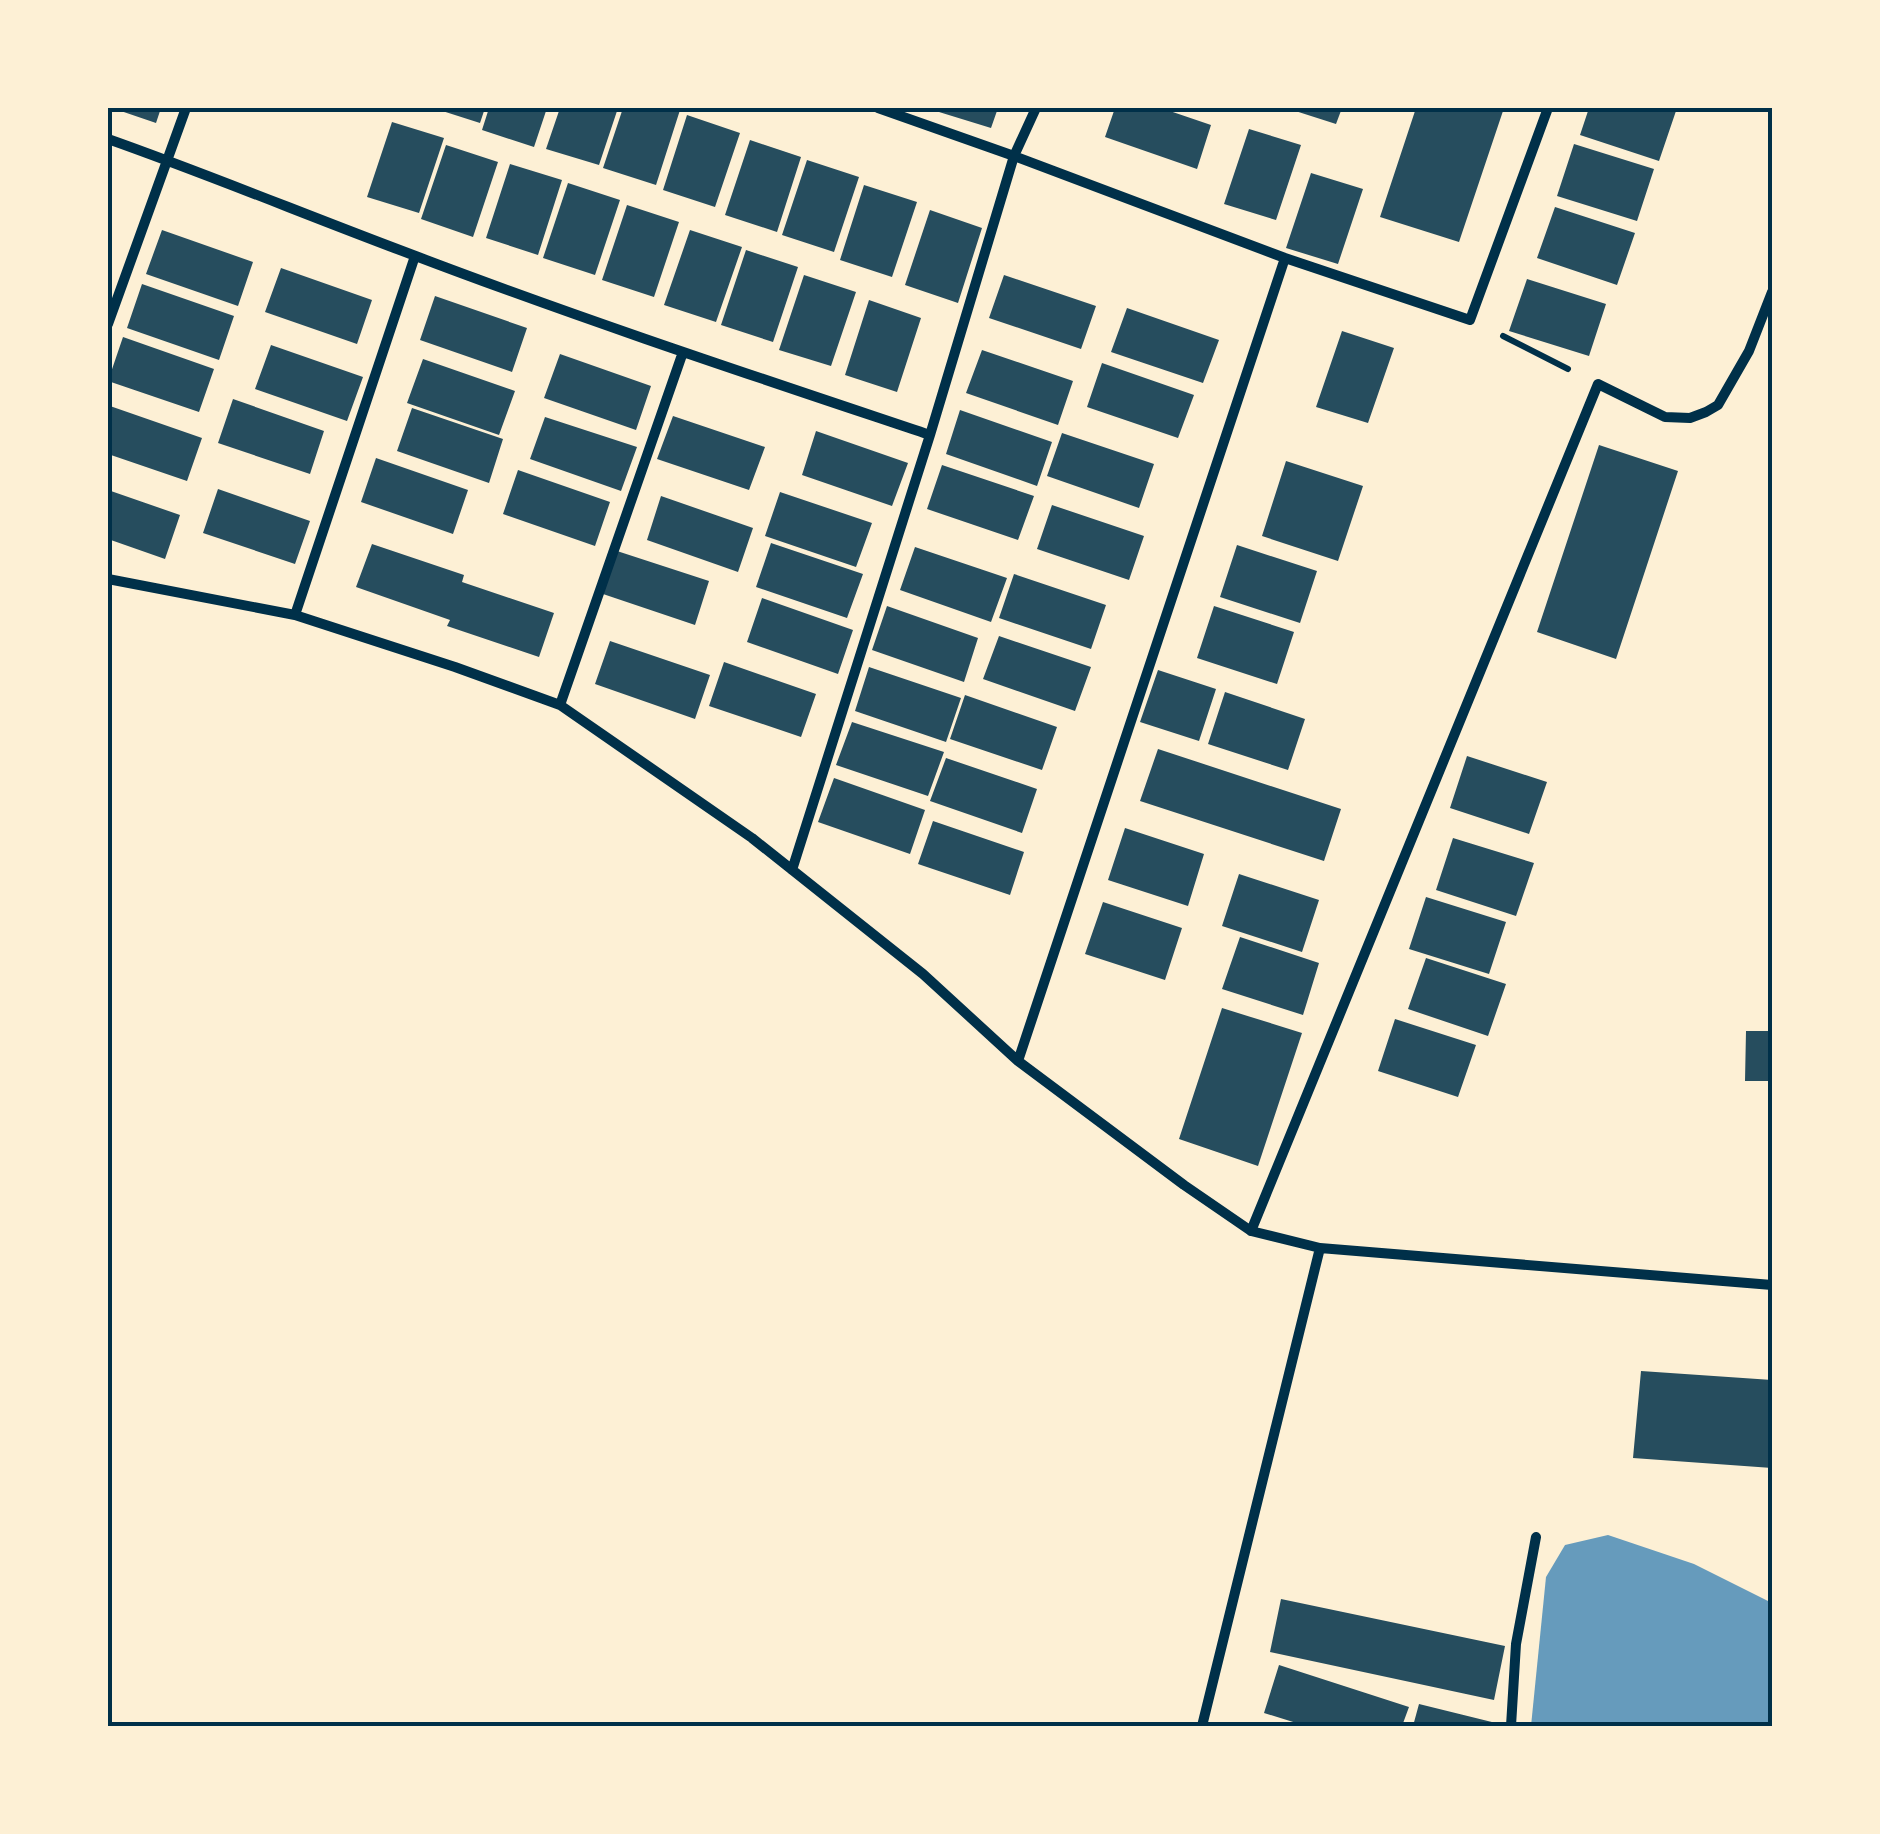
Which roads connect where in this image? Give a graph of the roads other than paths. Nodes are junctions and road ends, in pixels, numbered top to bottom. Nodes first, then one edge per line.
1 (186, 108) edge
2 (878, 108) edge
3 (1036, 108) edge
4 (1548, 108) edge
5 (108, 139) edge
6 (1014, 156) junction
7 (168, 160) junction
8 (415, 256) junction
9 (1284, 258) junction
10 (1772, 292) edge
11 (108, 324) edge
12 (683, 352) junction
13 (930, 435) junction
14 (108, 579) edge
15 (295, 615) junction
16 (560, 705) junction
17 (792, 870) junction
18 (1018, 1061) junction
19 (1250, 1232) junction
20 (1320, 1248) junction
21 (1772, 1284) edge
22 (1536, 1536) dead end
23 (1202, 1726) edge
24 (1511, 1726) edge

1 - 7 street
2 - 6 street
3 - 6 street
4 - 9 street
5 - 7 street
6 - 9 street
6 - 13 street
7 - 8 street
7 - 11 street
8 - 12 street
8 - 15 street
9 - 18 street
10 - 19 street
12 - 13 street
12 - 16 street
13 - 17 street
14 - 15 street
15 - 16 street
16 - 17 street
17 - 18 street
18 - 19 street
19 - 20 street
20 - 21 street
20 - 23 street
22 - 24 street

